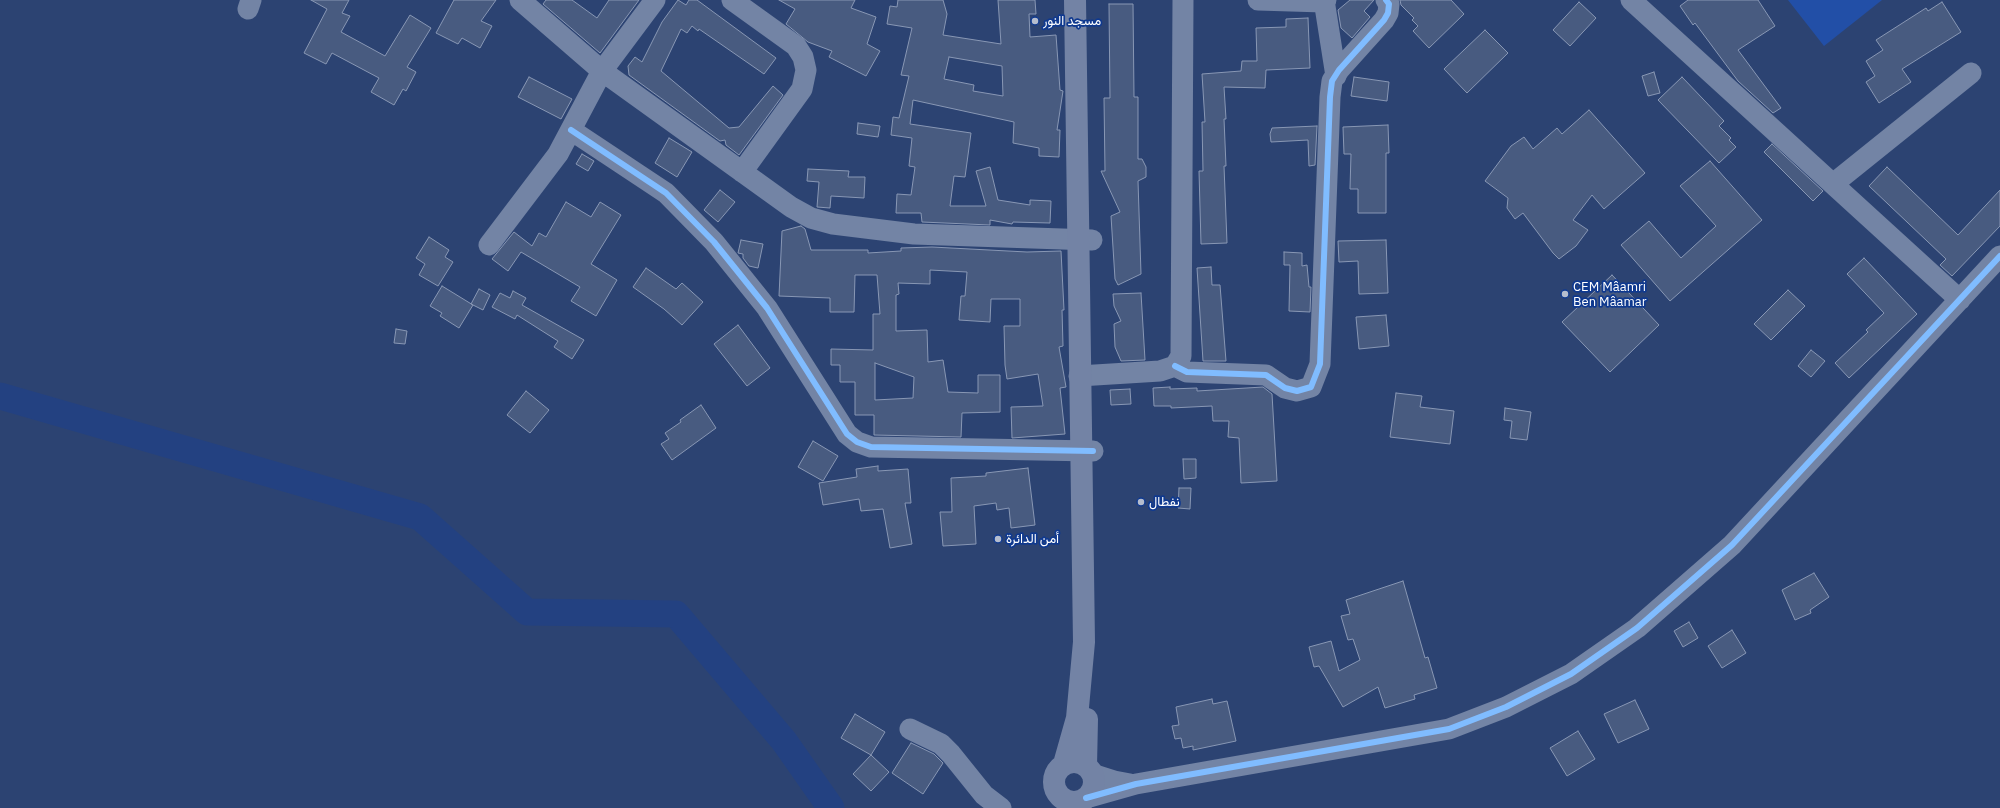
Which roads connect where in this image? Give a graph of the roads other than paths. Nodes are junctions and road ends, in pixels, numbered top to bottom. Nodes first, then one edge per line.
1 (520, 0) edge
2 (655, 0) edge
3 (732, 0) edge
4 (1075, 0) edge
5 (1087, 0) edge
6 (1183, 0) edge
7 (1258, 0) edge
8 (1386, 0) edge
9 (1632, 0) edge
10 (1325, 1) edge
11 (602, 72) junction
12 (1971, 73) dead end
13 (1336, 76) junction
14 (571, 130) junction
15 (742, 172) junction
16 (1834, 184) junction
17 (1085, 240) junction
18 (489, 245) dead end
19 (2000, 256) edge
20 (1960, 300) junction
21 (1175, 366) junction
22 (1087, 375) junction
23 (1088, 451) junction
24 (1086, 679) junction
25 (910, 729) dead end
26 (1064, 764) junction
27 (1089, 770) junction
28 (1136, 784) junction
29 (1054, 787) junction
30 (1075, 803) edge
31 (1001, 808) edge
32 (1048, 808) edge

1 - 11 street
2 - 11 street
3 - 15 street
4 - 17 main road
5 - 17 main road
6 - 21 street
7 - 10 street
8 - 13 street
9 - 16 street
10 - 13 street
11 - 14 street
11 - 15 street
12 - 16 street
13 - 21 street
14 - 18 street
14 - 23 street
15 - 17 street
16 - 20 street
17 - 22 main road
19 - 20 street
20 - 28 street
21 - 22 street
22 - 23 main road
23 - 24 main road
24 - 26 main road
24 - 27 main road
25 - 31 street
26 - 27 main road
26 - 29 main road
27 - 28 street
27 - 30 main road
28 - 30 street
29 - 30 main road
29 - 32 main road

